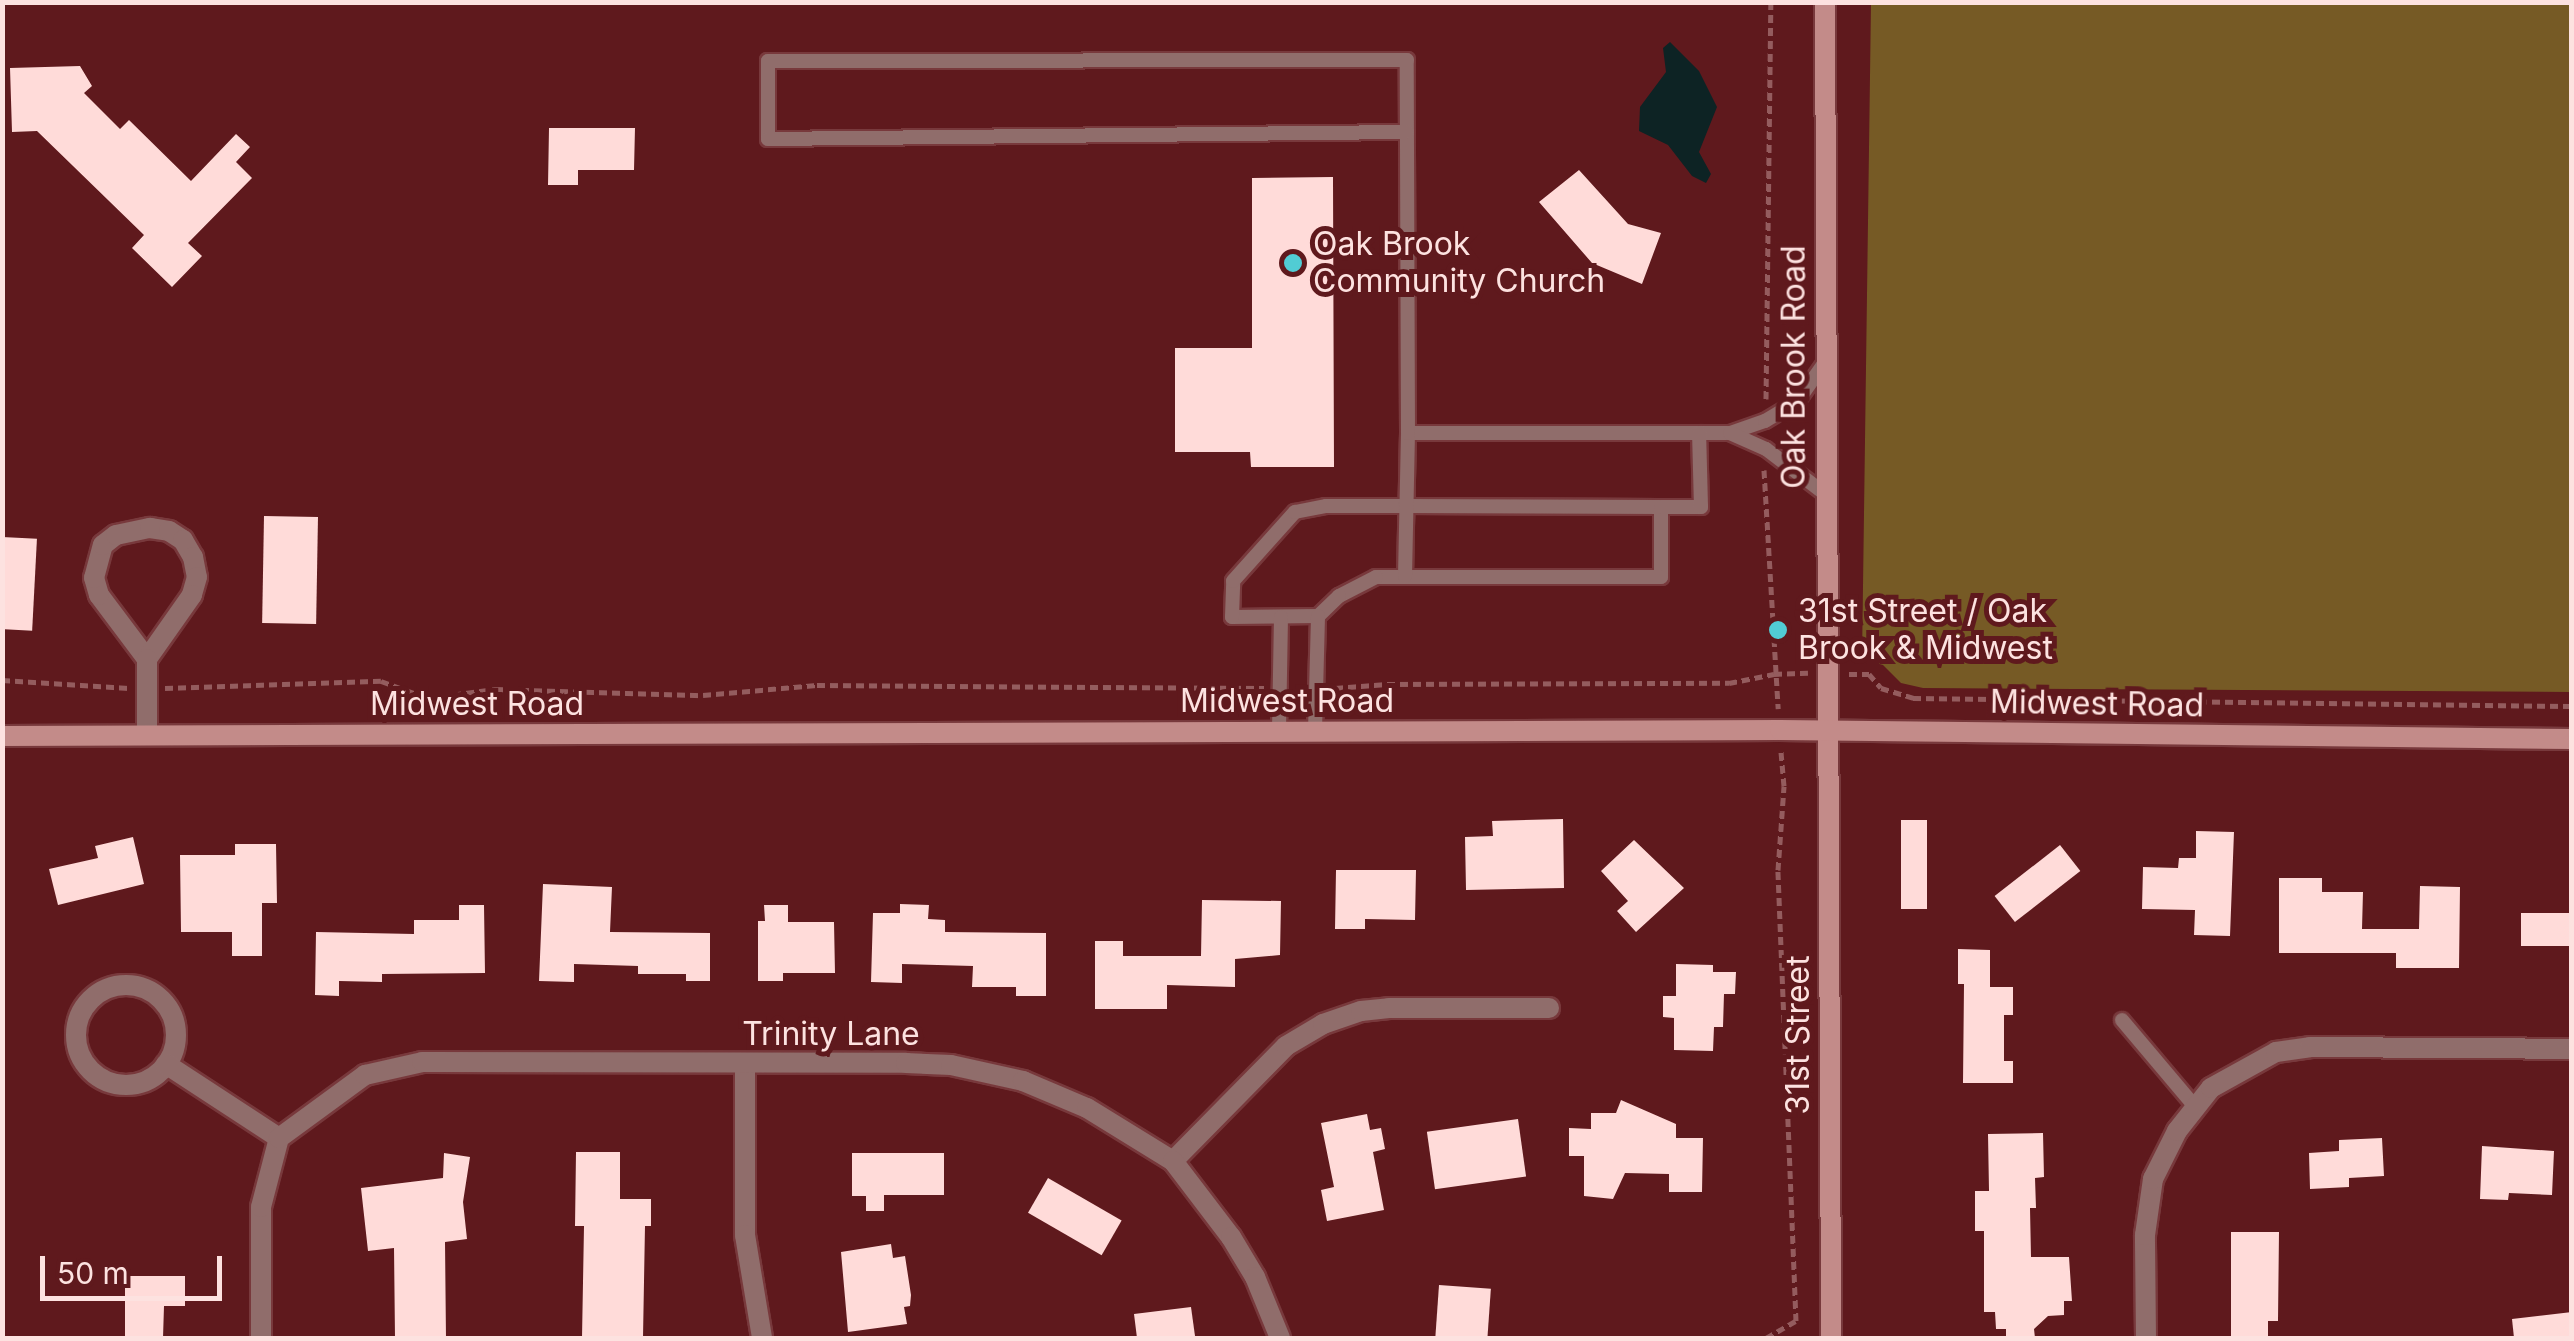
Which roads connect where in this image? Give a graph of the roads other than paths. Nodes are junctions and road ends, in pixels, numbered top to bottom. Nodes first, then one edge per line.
1 (1825, 2) edge
2 (1407, 132) junction
3 (1823, 365) junction
4 (1408, 433) junction
5 (1698, 433) junction
6 (1730, 433) junction
7 (1824, 494) junction
8 (1404, 506) junction
9 (1661, 506) junction
10 (1404, 576) junction
11 (1281, 616) junction
12 (1318, 616) junction
13 (147, 660) junction
14 (1315, 731) junction
15 (1279, 732) junction
16 (1826, 732) junction
17 (147, 735) junction
18 (2, 736) edge
19 (2572, 740) edge
20 (1549, 1008) dead end
21 (2122, 1020) dead end
22 (2572, 1049) edge
23 (745, 1062) junction
24 (166, 1064) junction
25 (2196, 1108) junction
26 (279, 1138) junction
27 (1173, 1161) junction
28 (261, 1338) edge
29 (762, 1338) edge
30 (1280, 1338) edge
31 (1830, 1338) edge
32 (2146, 1338) edge

1 - 3 main road, Oak Brook Road
2 - 2 lane
2 - 4 lane
3 - 6 lane
3 - 7 main road, Oak Brook Road
4 - 5 lane
4 - 8 lane
5 - 6 lane
5 - 9 lane
6 - 7 lane
7 - 16 main road, Oak Brook Road
8 - 9 lane
8 - 10 lane
8 - 11 lane
9 - 10 lane
10 - 12 lane
11 - 12 lane
11 - 15 lane
12 - 14 lane
13 - 13 street
13 - 17 street
14 - 15 main road, Midwest Road
14 - 16 main road, Midwest Road
15 - 17 main road, Midwest Road
16 - 19 main road, Midwest Road
16 - 31 main road, 31st Street
17 - 18 main road, Midwest Road
20 - 27 street
21 - 25 lane
22 - 25 street
23 - 26 street, Trinity Lane
23 - 27 street, Trinity Lane
23 - 29 street
24 - 24 street
24 - 26 street
25 - 32 street
26 - 28 street
27 - 30 street, Trinity Lane

